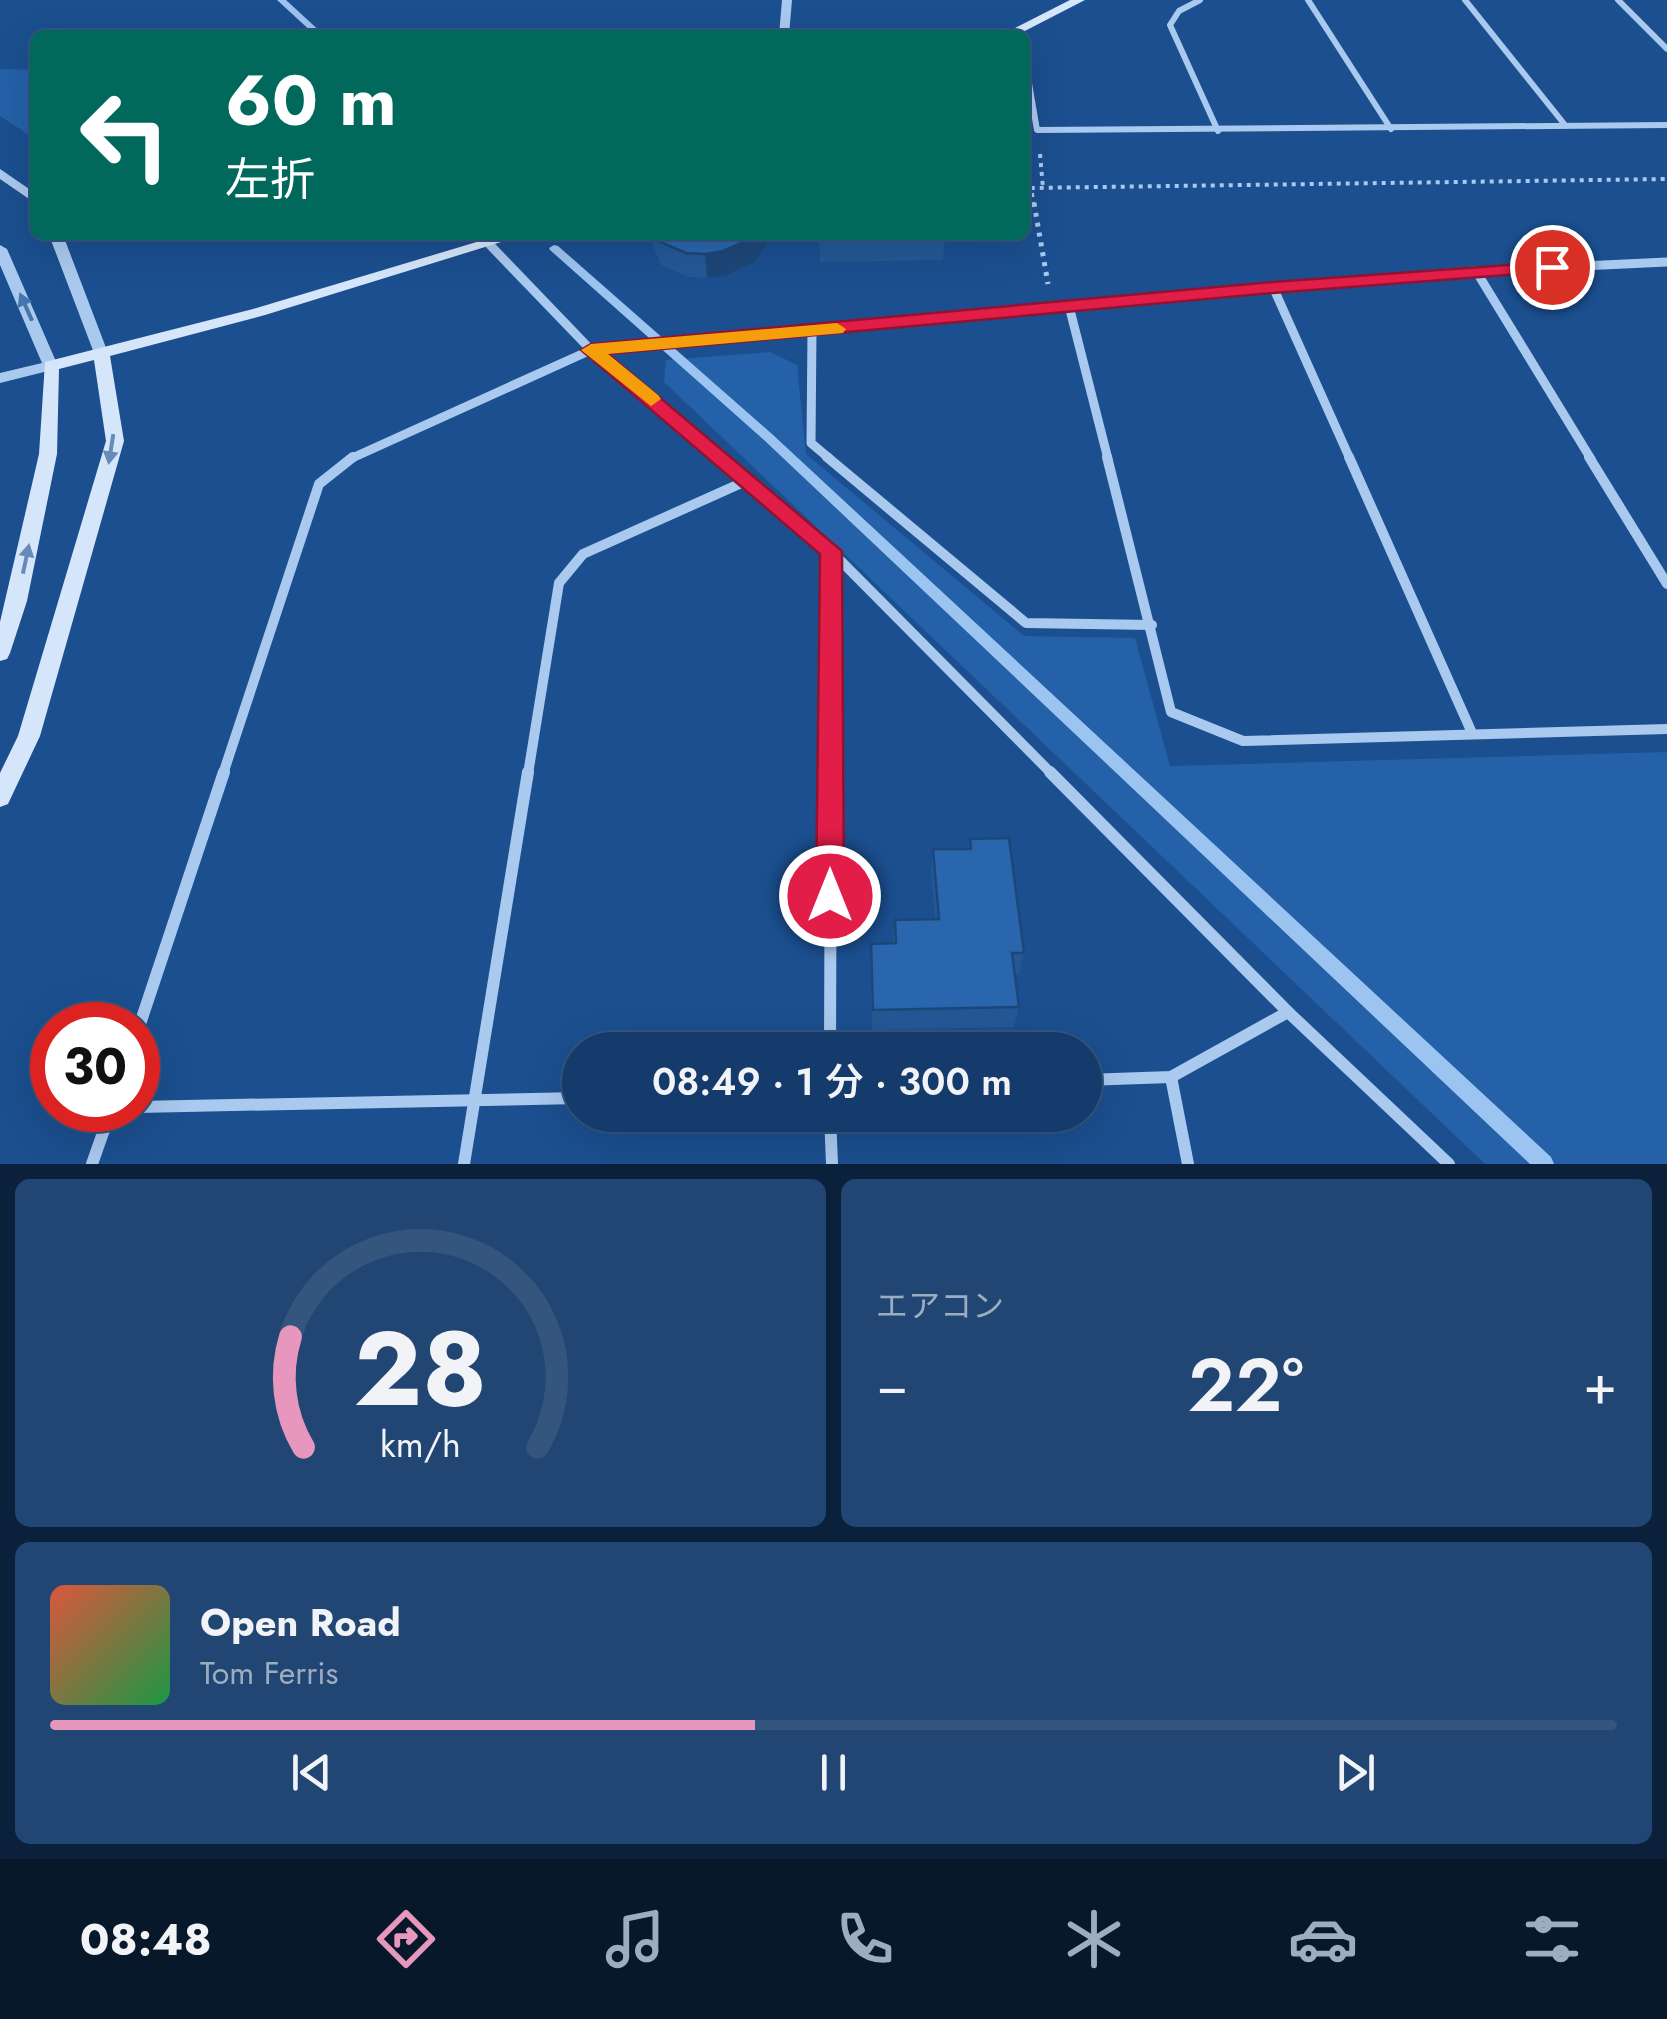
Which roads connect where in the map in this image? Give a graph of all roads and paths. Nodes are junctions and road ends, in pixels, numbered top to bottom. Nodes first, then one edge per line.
1 (787, 0) edge
2 (1079, 0) edge
3 (1200, 0) edge
4 (1308, 0) edge
5 (1465, 0) edge
6 (1618, 0) edge
7 (784, 30) edge
8 (1017, 30) edge
9 (1667, 49) edge
10 (1030, 89) edge
11 (1667, 124) edge
12 (1565, 126) junction
13 (1391, 129) junction
14 (1218, 130) junction
15 (0, 173) edge
16 (1667, 179) edge
17 (30, 194) edge
18 (58, 240) edge
19 (502, 240) edge
20 (490, 244) junction
21 (0, 249) edge
22 (1667, 262) edge
23 (1476, 271) junction
24 (1273, 287) junction
25 (1068, 306) junction
26 (1052, 308) junction
27 (812, 331) junction
28 (591, 350) junction
29 (101, 353) junction
30 (51, 366) junction
31 (0, 378) edge
32 (746, 481) junction
33 (831, 551) junction
34 (1667, 584) edge
35 (1152, 625) junction
36 (0, 653) edge
37 (1667, 729) edge
38 (1472, 733) junction
39 (0, 797) edge
40 (147, 1002) edge
41 (1288, 1012) junction
42 (830, 1032) edge
43 (1172, 1076) junction
44 (1102, 1079) edge
45 (562, 1099) edge
46 (474, 1102) junction
47 (160, 1107) edge
48 (103, 1132) edge
49 (831, 1132) edge
50 (92, 1164) edge
51 (464, 1164) edge
52 (832, 1164) edge
53 (1188, 1164) edge
54 (1449, 1164) edge

1 - 7 street
2 - 8 main road
3 - 14 street
4 - 13 street
5 - 12 street
6 - 9 street
10 - 14 street
11 - 12 street
12 - 13 street
13 - 14 street
15 - 17 street
16 - 26 path
18 - 29 street
19 - 20 main road
20 - 28 street
20 - 29 main road
30 -> 21 street
22 - 23 street
23 - 24 street
23 - 34 street
24 - 25 street
24 - 38 street
25 - 26 street
25 - 35 street
26 - 27 street
27 - 28 street
27 - 35 street
28 - 32 street
28 - 40 street
29 - 30 main road
29 -> 39 main road
30 - 31 street
36 -> 30 main road
32 - 33 street
32 - 46 street
33 - 41 street
33 - 42 street
35 - 38 street
37 - 38 street
41 - 43 street
41 - 54 street
43 - 44 street
43 - 53 street
45 - 46 street
46 - 47 street
46 - 51 street
48 - 50 street
49 - 52 street

